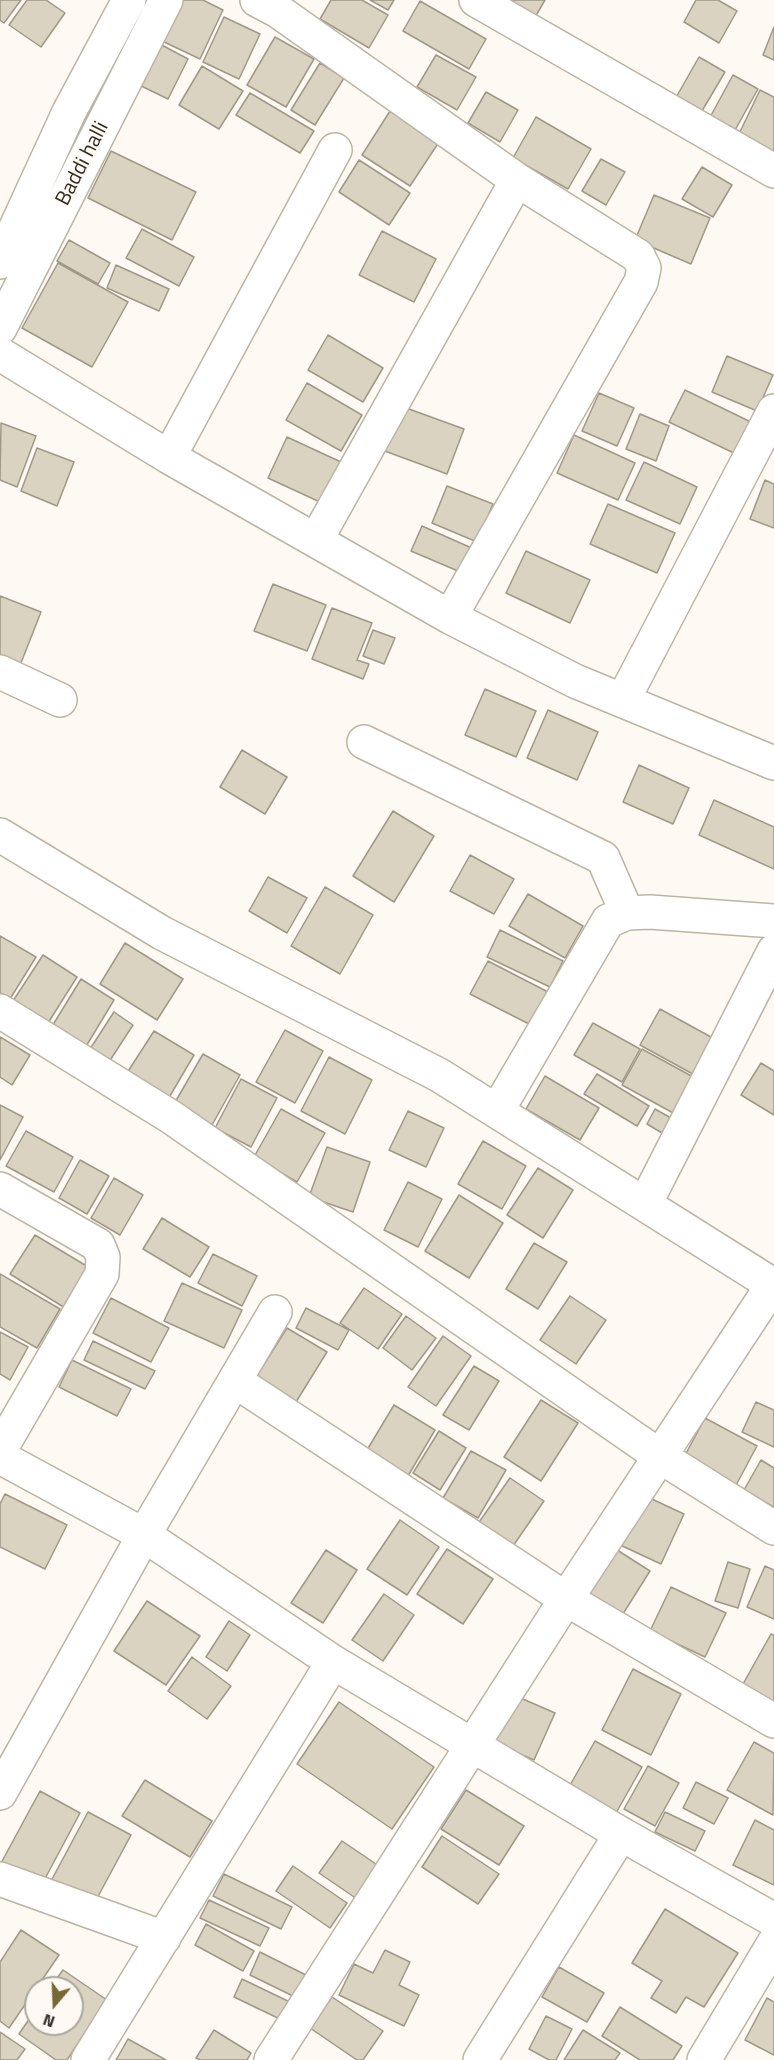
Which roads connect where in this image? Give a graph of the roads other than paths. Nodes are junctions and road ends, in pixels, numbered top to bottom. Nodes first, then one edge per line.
1 (129, 0) edge
2 (166, 0) edge
3 (257, 0) edge
4 (476, 0) edge
5 (334, 150) dead end
6 (774, 171) edge
7 (517, 180) junction
8 (0, 262) edge
9 (0, 328) edge
10 (0, 354) edge
11 (774, 411) edge
12 (169, 457) junction
13 (316, 540) junction
14 (450, 617) junction
15 (0, 672) edge
16 (60, 700) dead end
17 (622, 700) junction
18 (364, 742) dead end
19 (774, 763) edge
20 (0, 835) edge
21 (627, 913) junction
22 (774, 921) edge
23 (774, 951) edge
24 (0, 1011) edge
25 (497, 1111) junction
26 (0, 1189) edge
27 (645, 1204) junction
28 (773, 1284) edge
29 (276, 1312) dead end
30 (235, 1381) junction
31 (0, 1450) edge
32 (661, 1456) junction
33 (0, 1457) edge
34 (774, 1528) edge
35 (144, 1535) junction
36 (566, 1599) junction
37 (333, 1662) junction
38 (774, 1721) edge
39 (472, 1746) junction
40 (0, 1793) edge
41 (621, 1834) junction
42 (0, 1879) edge
43 (774, 1920) edge
44 (164, 1938) junction
45 (774, 1943) edge
46 (88, 2060) edge
47 (271, 2060) edge
48 (480, 2060) edge
49 (704, 2060) edge

1 - 8 street
2 - 9 street, Baddi halli
3 - 7 street
4 - 6 street
5 - 12 street
7 - 13 street
7 - 14 street
10 - 12 street
11 - 17 street
12 - 13 street
13 - 14 street
14 - 17 street
15 - 16 street
17 - 19 street
18 - 21 street
20 - 25 street
21 - 22 street
21 - 25 street
23 - 27 street
24 - 32 street
25 - 27 street
26 - 31 street
27 - 28 street
28 - 32 street
29 - 30 street
30 - 35 street
30 - 36 street
32 - 34 street
32 - 36 street
33 - 35 street
35 - 37 street
35 - 40 street
36 - 38 street
36 - 39 street
37 - 39 street
37 - 44 street
39 - 41 street
39 - 47 street
41 - 43 street
41 - 48 street
42 - 44 street
44 - 46 street
45 - 49 street

